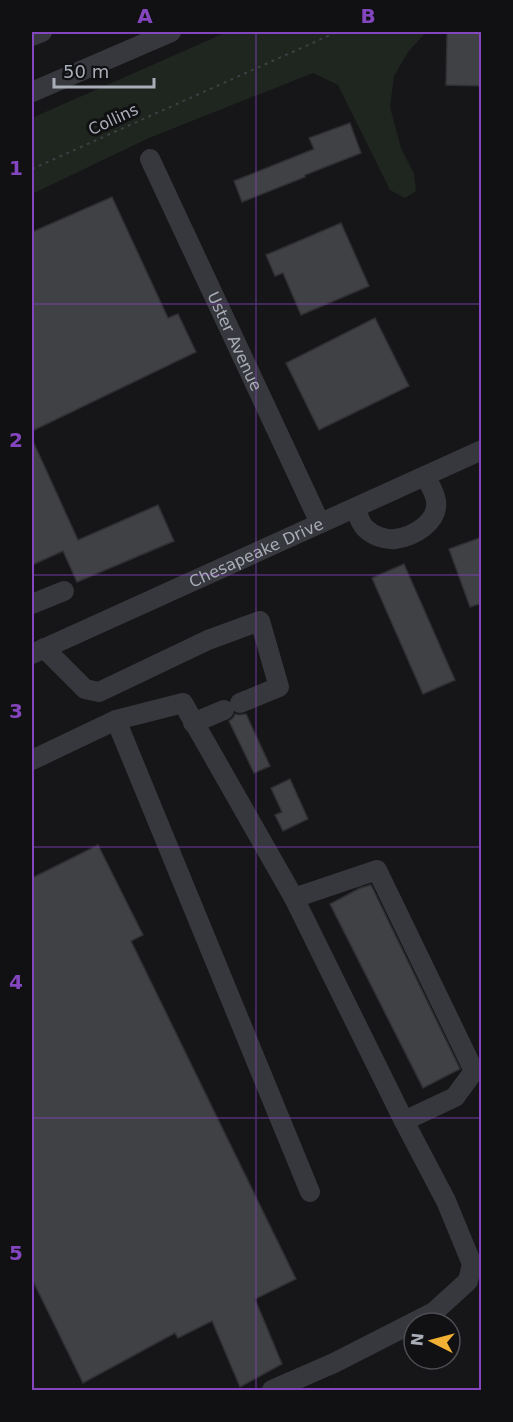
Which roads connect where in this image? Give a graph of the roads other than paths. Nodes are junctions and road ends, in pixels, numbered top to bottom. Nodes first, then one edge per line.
1 (42, 32) edge
2 (171, 32) edge
3 (32, 36) edge
4 (32, 92) edge
5 (150, 159) dead end
6 (482, 450) edge
7 (424, 476) junction
8 (355, 508) junction
9 (321, 523) junction
10 (64, 591) dead end
11 (32, 604) edge
12 (38, 651) edge
13 (116, 720) junction
14 (193, 723) junction
15 (32, 760) edge
16 (294, 898) junction
17 (404, 1121) junction
18 (310, 1192) dead end
19 (272, 1390) edge

1 - 3 street
2 - 4 street
5 - 9 street, Uster Avenue
6 - 7 street, Chesapeake Drive
7 - 8 street, Chesapeake Drive
7 - 8 street
8 - 9 street, Chesapeake Drive
9 - 12 street, Chesapeake Drive
10 - 11 street
12 - 14 street
13 - 14 street
13 - 15 street
13 - 18 street
14 - 16 street
16 - 17 street
16 - 17 street
17 - 19 street

